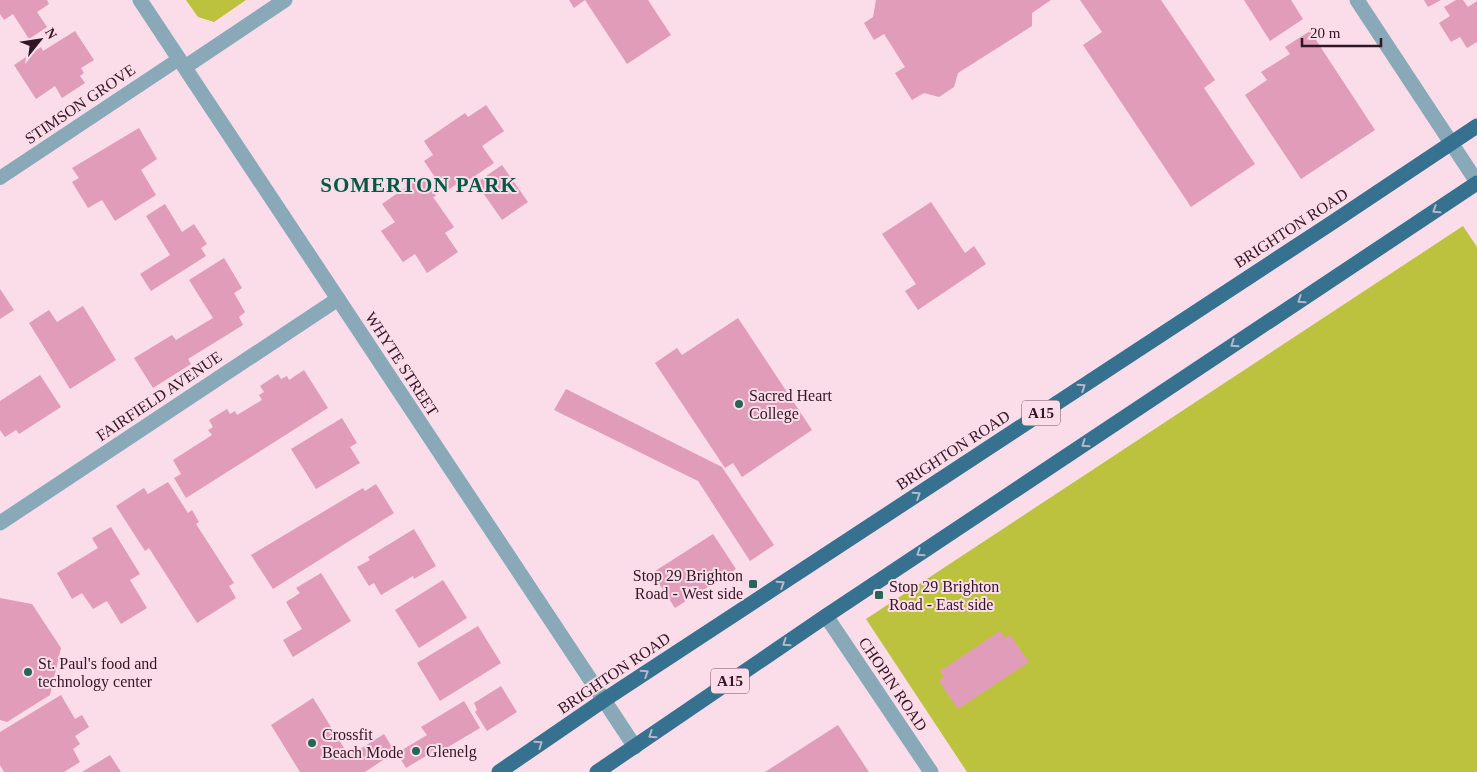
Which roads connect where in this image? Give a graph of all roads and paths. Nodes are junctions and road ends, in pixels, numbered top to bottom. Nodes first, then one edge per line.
1 (140, 0) edge
2 (286, 0) edge
3 (1357, 0) edge
4 (182, 63) junction
5 (1477, 126) edge
6 (1451, 143) junction
7 (0, 178) edge
8 (1477, 182) edge
9 (338, 299) junction
10 (0, 523) edge
11 (826, 616) junction
12 (604, 700) junction
13 (635, 747) junction
14 (498, 772) edge
15 (597, 772) edge
16 (931, 772) edge

1 - 4 street, WHYTE STREET
2 - 4 street
3 - 6 street
4 - 7 lane, STIMSON GROVE
4 - 9 street, WHYTE STREET
5 - 6 main road, BRIGHTON ROAD / A15
6 - 8 street
12 -> 6 main road, BRIGHTON ROAD / A15
8 -> 11 main road, A15
9 - 10 street, FAIRFIELD AVENUE
9 - 12 street, WHYTE STREET
11 -> 13 main road, A15
11 - 16 street, CHOPIN ROAD
12 - 13 street, WHYTE STREET
14 -> 12 main road, BRIGHTON ROAD / A15
13 - 15 main road, A15

